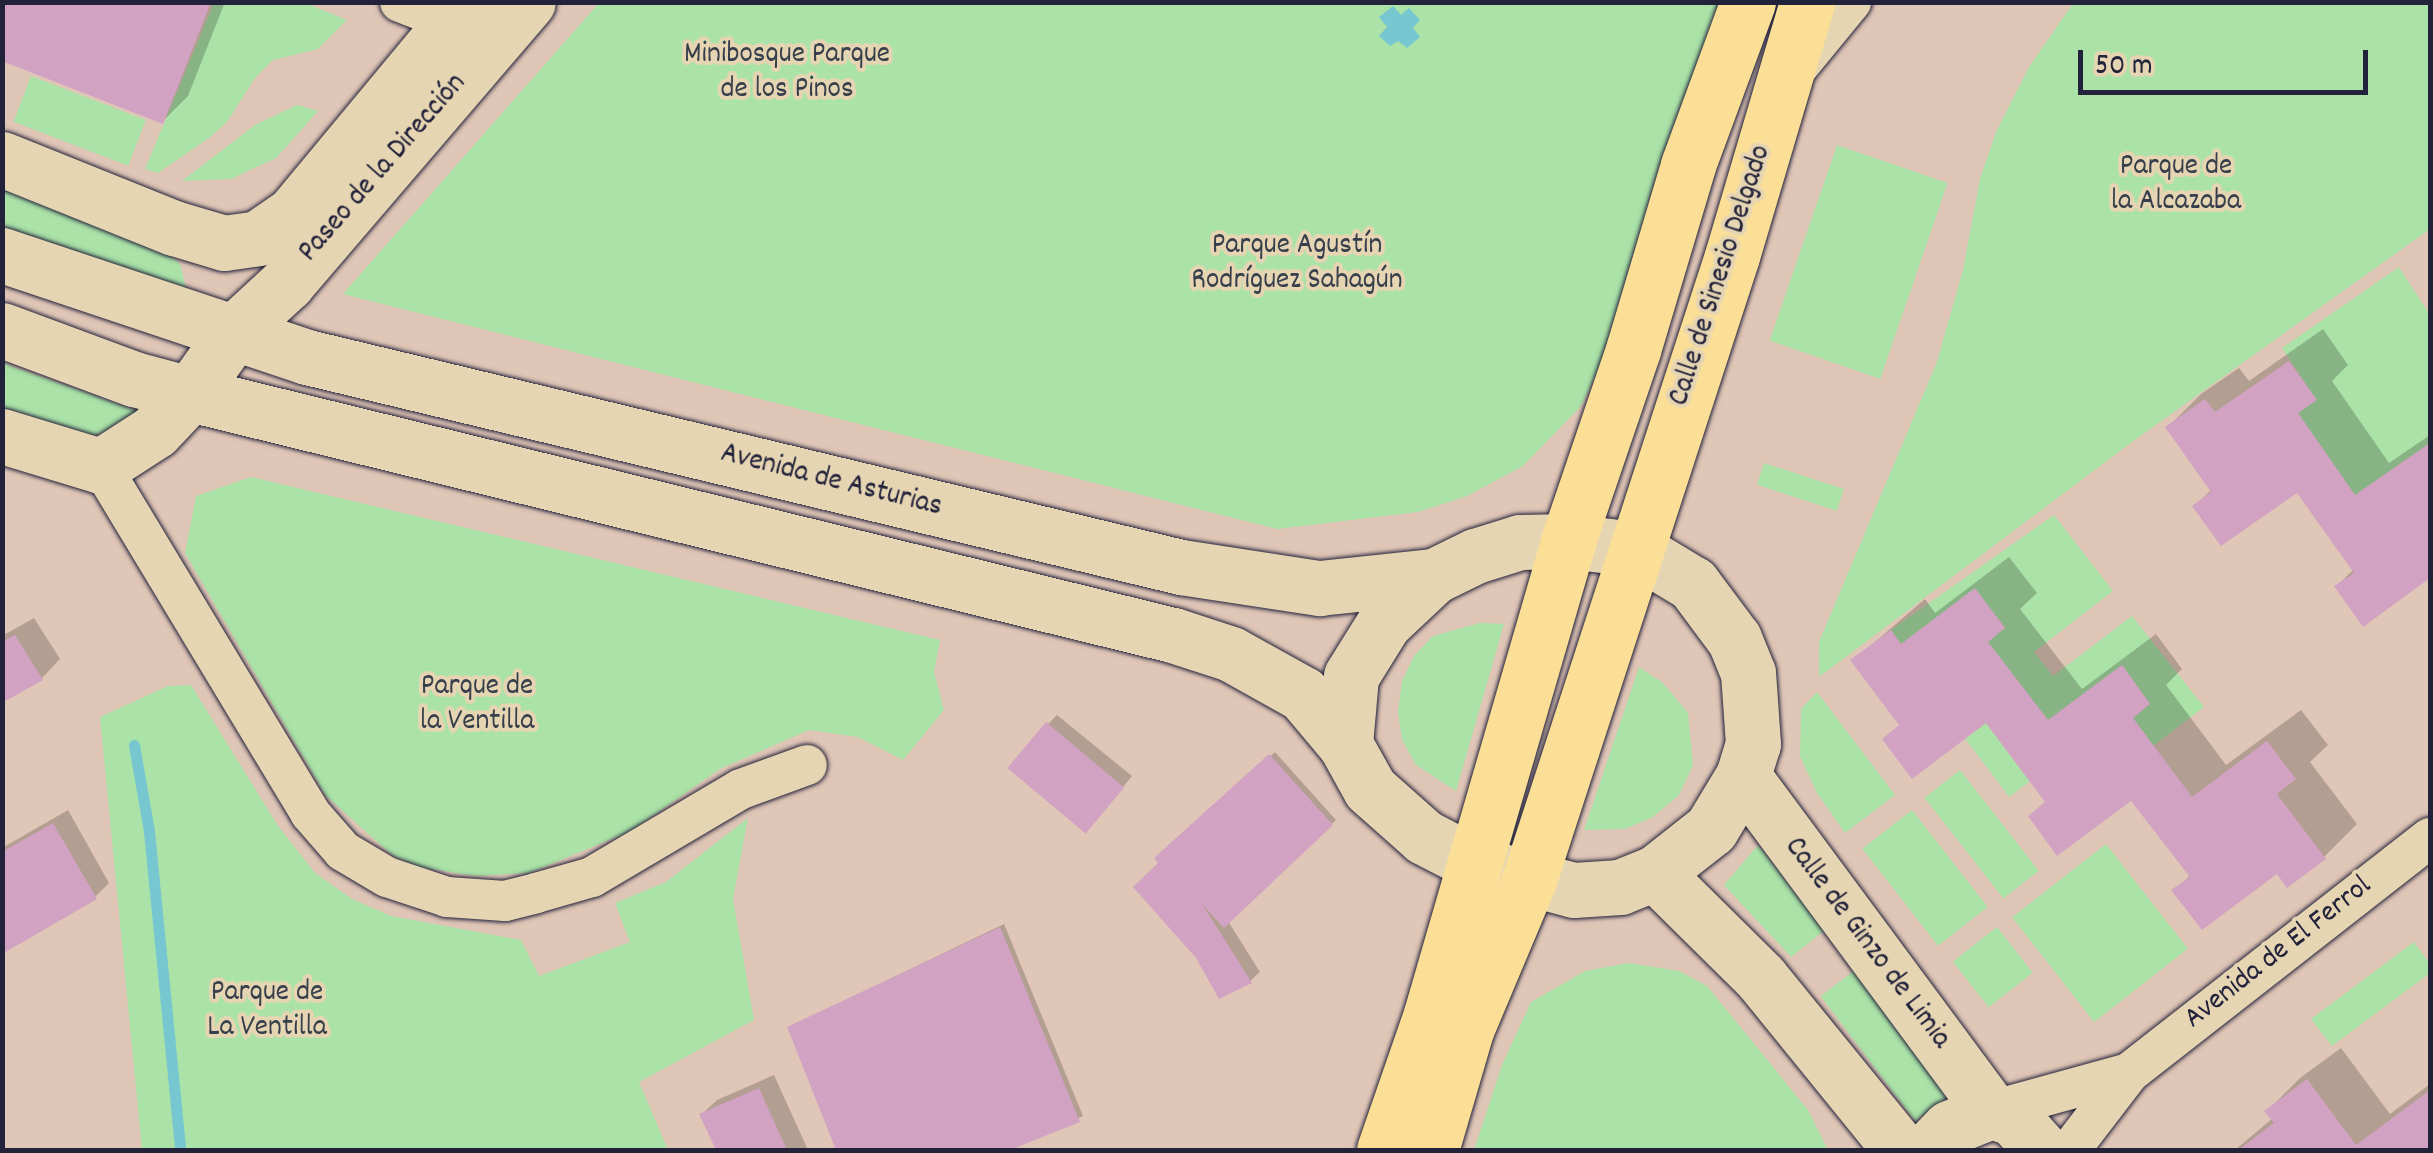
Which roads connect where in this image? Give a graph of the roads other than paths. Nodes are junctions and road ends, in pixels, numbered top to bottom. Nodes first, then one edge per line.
1 (400, 2) edge
2 (528, 2) edge
3 (1748, 2) edge
4 (1807, 2) edge
5 (1850, 2) edge
6 (461, 12) edge
7 (1780, 92) junction
8 (2, 159) edge
9 (174, 228) junction
10 (2, 255) edge
11 (2, 330) edge
12 (235, 331) junction
13 (190, 394) junction
14 (2, 436) edge
15 (101, 466) junction
16 (1568, 541) junction
17 (1635, 549) junction
18 (1434, 576) junction
19 (1345, 744) junction
20 (807, 765) dead end
21 (1743, 776) junction
22 (2430, 838) edge
23 (1476, 864) junction
24 (1656, 874) junction
25 (1529, 880) junction
26 (2129, 1073) junction
27 (1991, 1111) junction
28 (1384, 1150) edge
29 (1431, 1150) edge
30 (1901, 1150) edge
31 (1928, 1150) edge
32 (2042, 1150) edge
33 (2070, 1150) edge

1 - 6 street
2 - 12 main road, Paseo de la Dirección
3 - 16 main road, Calle de Sinesio Delgado
4 - 7 main road, Calle de Sinesio Delgado
5 - 7 street
6 - 9 main road, Paseo de la Dirección
7 - 17 main road, Calle de Sinesio Delgado
8 - 9 main road
9 - 12 main road
10 - 12 main road, Avenida de Asturias
11 - 13 main road
12 - 13 main road
12 - 18 main road, Avenida de Asturias
13 - 15 main road
13 - 19 main road
14 - 15 main road
15 - 20 street
16 - 17 main road
16 - 18 main road
16 - 23 main road, Calle de Sinesio Delgado
17 - 21 main road
17 - 25 main road, Calle de Sinesio Delgado
18 - 19 main road
19 - 23 main road
21 - 24 main road
21 - 27 main road, Calle de Ginzo de Limia
22 - 26 street, Avenida de El Ferrol
23 - 25 main road
23 - 28 main road, Calle de Sinesio Delgado
24 - 25 main road
24 - 30 main road
25 - 29 main road, Calle de Sinesio Delgado
26 - 27 street, Avenida de El Ferrol
26 - 33 street, Avenida de El Ferrol
27 - 31 main road
27 - 32 main road, Calle de Ginzo de Limia

